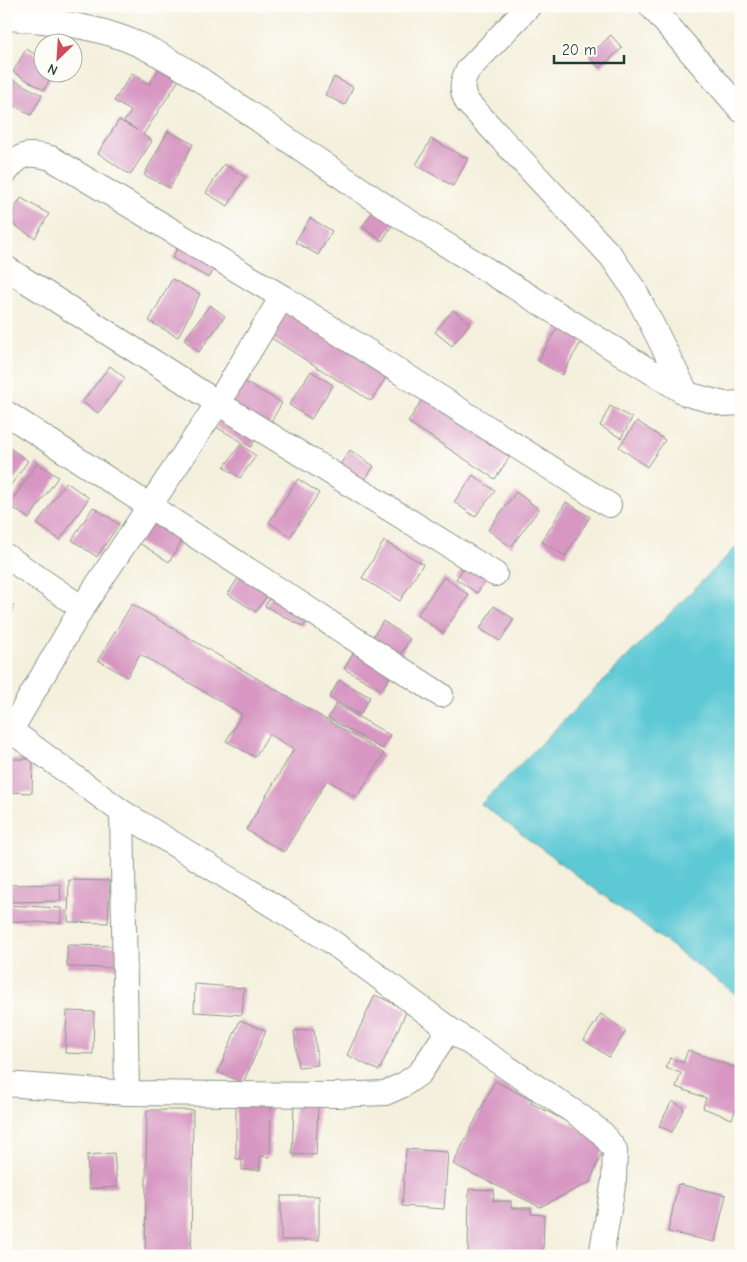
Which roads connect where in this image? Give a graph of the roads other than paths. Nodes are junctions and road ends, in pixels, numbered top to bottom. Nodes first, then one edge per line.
1 (529, 6) edge
2 (650, 6) edge
3 (6, 18) edge
4 (741, 110) edge
5 (6, 172) edge
6 (6, 268) edge
7 (282, 297) junction
8 (687, 394) junction
9 (741, 403) edge
10 (218, 404) junction
11 (6, 413) edge
12 (610, 505) dead end
13 (149, 506) junction
14 (6, 556) edge
15 (495, 574) dead end
16 (82, 608) junction
17 (441, 695) dead end
18 (8, 728) edge
19 (122, 812) junction
20 (449, 1029) junction
21 (6, 1084) edge
22 (127, 1093) junction
23 (601, 1256) edge

1 - 8 street
2 - 4 street
3 - 8 street
5 - 7 street
6 - 10 street
7 - 10 street
7 - 12 street
8 - 9 street
10 - 13 street
10 - 15 street
11 - 13 street
13 - 16 street
13 - 17 street
14 - 16 street
16 - 18 street
18 - 19 street
19 - 20 street
19 - 22 street
20 - 22 street
20 - 23 street
21 - 22 street

